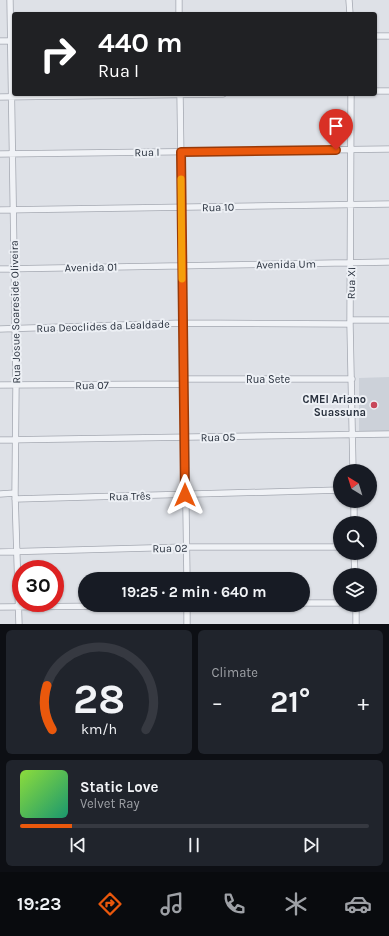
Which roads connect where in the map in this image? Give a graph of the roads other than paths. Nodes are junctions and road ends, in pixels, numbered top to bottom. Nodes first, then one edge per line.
1 (10, 0) edge
2 (179, 0) edge
3 (349, 0) edge
4 (179, 12) edge
5 (350, 12) edge
6 (377, 36) edge
7 (389, 36) edge
8 (0, 41) edge
9 (12, 41) edge
10 (377, 91) edge
11 (389, 91) edge
12 (67, 96) edge
13 (180, 96) edge
14 (351, 96) edge
15 (0, 97) edge
16 (11, 97) junction
17 (352, 149) junction
18 (389, 149) edge
19 (181, 152) junction
20 (0, 154) edge
21 (12, 154) junction
22 (389, 204) edge
23 (352, 205) junction
24 (181, 207) junction
25 (0, 210) edge
26 (13, 210) junction
27 (389, 262) edge
28 (351, 263) junction
29 (182, 266) junction
30 (0, 269) edge
31 (14, 269) junction
32 (389, 320) edge
33 (350, 322) junction
34 (182, 324) junction
35 (0, 329) edge
36 (14, 329) junction
37 (352, 379) junction
38 (184, 381) junction
39 (0, 385) edge
40 (16, 385) junction
41 (389, 434) edge
42 (352, 435) junction
43 (185, 437) junction
44 (0, 440) edge
45 (15, 440) junction
46 (353, 464) edge
47 (333, 490) edge
48 (0, 494) edge
49 (185, 495) junction
50 (15, 496) junction
51 (186, 547) junction
52 (333, 547) edge
53 (0, 552) edge
54 (17, 552) junction
55 (17, 560) edge
56 (187, 572) edge
57 (310, 603) edge
58 (333, 603) edge
59 (0, 607) edge
60 (12, 607) edge
61 (64, 607) edge
62 (78, 607) edge
63 (18, 612) edge
64 (187, 612) edge
65 (356, 612) edge
66 (19, 624) edge
67 (187, 624) edge
68 (356, 624) edge

1 - 9 street, Rua Josue Soareside Oliveira
2 - 4 street
3 - 5 street
6 - 7 street
8 - 9 street
9 - 16 street, Rua Josue Soareside Oliveira
10 - 11 street
12 - 16 street
13 - 19 street
14 - 17 street, Rua XI
15 - 16 street
16 - 21 street, Rua Josue Soareside Oliveira
17 - 18 street, Rua I
17 - 19 street, Rua I
17 - 23 street, Rua XI
19 - 21 street, Rua I
19 - 24 street
20 - 21 street, Rua I
21 - 26 street, Rua Josue Soareside Oliveira
22 - 23 street, Rua 10
23 - 24 street, Rua 10
23 - 28 street, Rua XI
24 - 26 street, Rua 10
24 - 29 street
25 - 26 street, Rua 10
26 - 31 street, Rua Josue Soareside Oliveira
27 - 28 street, Avenida Um
28 - 29 street, Avenida Um
28 - 33 street, Rua XI
29 - 31 street, Avenida 01
29 - 34 street
30 - 31 street, Avenida 01
31 - 36 street, Rua Josue Soareside Oliveira
32 - 33 street, Rua Deoclides da Lealdade
33 - 34 street, Rua Deoclides da Lealdade
33 - 37 street, Rua XI
34 - 36 street, Rua Deoclides da Lealdade
34 - 38 street
35 - 36 street, Rua Deoclides da Lealdade
36 - 40 street, Rua Josue Soareside Oliveira
37 - 38 street, Rua Sete
37 - 42 street, Rua XI
38 - 40 street, Rua 07
38 - 43 street
39 - 40 street, Rua 07
40 - 45 street, Rua Josue Soareside Oliveira
41 - 42 street, Rua 05
42 - 43 street, Rua 05
42 - 46 street, Rua XI
43 - 45 street, Rua 05
43 - 49 street
44 - 45 street, Rua 05
45 - 50 street, Rua Josue Soareside Oliveira
47 - 49 street, Rua Três
48 - 50 street, Rua Três
49 - 50 street, Rua Três
49 - 51 street
50 - 54 street, Rua Josue Soareside Oliveira
51 - 52 street, Rua 02
51 - 54 street, Rua 02
51 - 56 street
53 - 54 street, Rua 02
54 - 55 street, Rua Josue Soareside Oliveira
57 - 58 street
59 - 60 street
61 - 62 street
63 - 66 street, Rua Josue Soareside Oliveira
64 - 67 street
65 - 68 street

